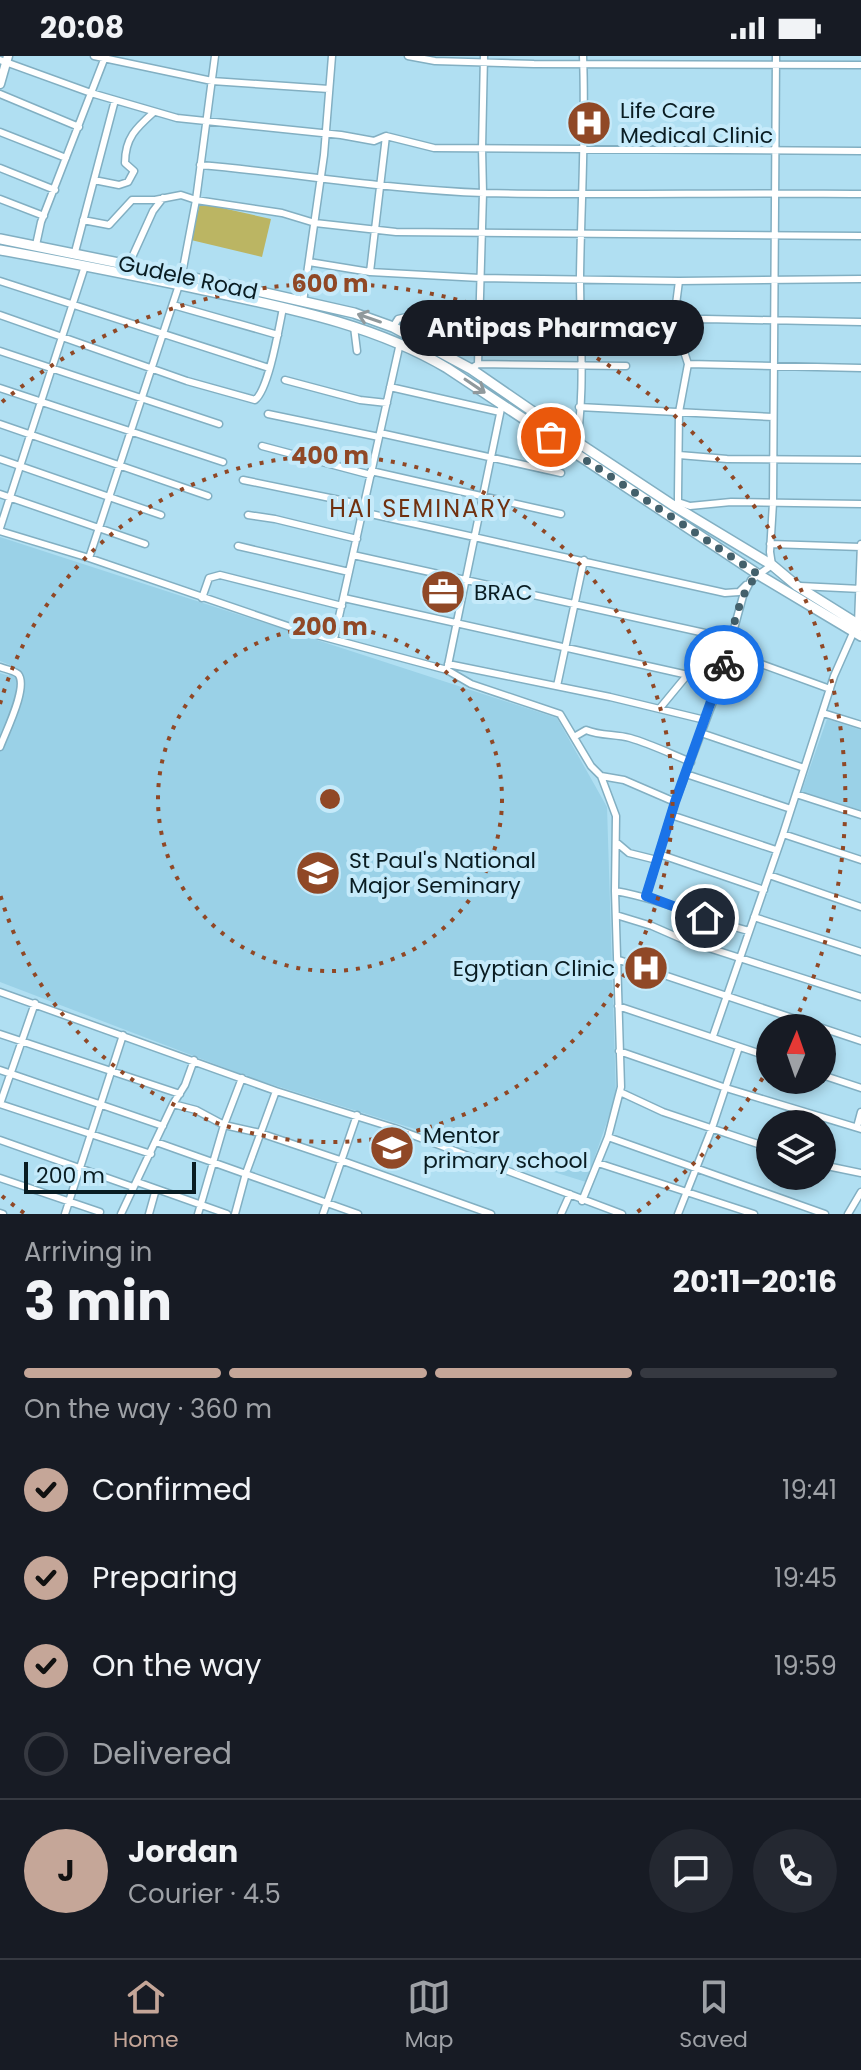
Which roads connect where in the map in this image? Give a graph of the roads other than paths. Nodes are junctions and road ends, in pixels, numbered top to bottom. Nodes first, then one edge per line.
1 (94, 56) edge
2 (215, 56) edge
3 (332, 56) edge
4 (408, 56) edge
5 (583, 56) edge
6 (105, 58) edge
7 (5, 59) edge
8 (484, 59) edge
9 (697, 60) edge
10 (776, 60) edge
11 (583, 64) junction
12 (861, 65) edge
13 (212, 81) junction
14 (0, 84) edge
15 (329, 89) junction
16 (91, 93) junction
17 (0, 94) edge
18 (115, 100) junction
19 (154, 112) junction
20 (206, 123) junction
21 (79, 127) junction
22 (0, 132) edge
23 (324, 135) junction
24 (386, 136) junction
25 (482, 148) junction
26 (582, 149) junction
27 (775, 149) junction
28 (861, 151) edge
29 (66, 158) junction
30 (200, 165) junction
31 (0, 168) edge
32 (320, 177) junction
33 (94, 180) junction
34 (380, 186) junction
35 (55, 190) junction
36 (775, 192) junction
37 (483, 193) junction
38 (584, 193) junction
39 (861, 194) edge
40 (163, 198) junction
41 (0, 199) edge
42 (196, 200) junction
43 (44, 216) junction
44 (83, 220) junction
45 (315, 223) junction
46 (374, 230) junction
47 (482, 234) junction
48 (581, 234) junction
49 (775, 236) junction
50 (861, 236) edge
51 (0, 239) edge
52 (36, 245) junction
53 (0, 250) edge
54 (75, 252) junction
55 (309, 262) junction
56 (129, 264) junction
57 (85, 266) junction
58 (370, 272) junction
59 (480, 278) junction
60 (774, 279) junction
61 (861, 279) edge
62 (180, 280) junction
63 (580, 280) junction
64 (0, 281) edge
65 (679, 281) junction
66 (303, 302) junction
67 (72, 304) junction
68 (173, 305) junction
69 (283, 308) junction
70 (312, 310) junction
71 (0, 315) edge
72 (479, 319) junction
73 (674, 320) junction
74 (581, 322) junction
75 (774, 322) junction
76 (861, 322) edge
77 (354, 327) junction
78 (393, 327) junction
79 (165, 334) junction
80 (278, 335) junction
81 (62, 336) junction
82 (400, 343) junction
83 (0, 351) edge
84 (357, 351) dead end
85 (688, 364) junction
86 (582, 366) junction
87 (626, 366) dead end
88 (772, 366) junction
89 (474, 367) junction
90 (52, 368) junction
91 (153, 368) junction
92 (269, 368) junction
93 (861, 368) edge
94 (285, 380) dead end
95 (390, 387) junction
96 (0, 388) edge
97 (144, 399) junction
98 (41, 402) junction
99 (387, 403) junction
100 (579, 407) junction
101 (501, 408) junction
102 (679, 412) junction
103 (268, 414) dead end
104 (773, 417) junction
105 (0, 424) edge
106 (219, 424) dead end
107 (132, 431) junction
108 (30, 434) junction
109 (380, 435) junction
110 (577, 442) junction
111 (262, 446) dead end
112 (575, 453) junction
113 (679, 455) junction
114 (491, 457) junction
115 (0, 459) edge
116 (773, 460) junction
117 (861, 460) edge
118 (223, 462) dead end
119 (20, 465) junction
120 (120, 466) junction
121 (371, 473) junction
122 (561, 473) dead end
123 (243, 480) dead end
124 (0, 494) edge
125 (483, 495) junction
126 (208, 496) dead end
127 (10, 497) junction
128 (109, 497) junction
129 (773, 503) junction
130 (676, 504) junction
131 (861, 504) edge
132 (363, 509) junction
133 (561, 514) dead end
134 (161, 515) dead end
135 (248, 515) dead end
136 (99, 527) junction
137 (0, 529) edge
138 (475, 536) junction
139 (357, 539) junction
140 (145, 544) dead end
141 (770, 544) junction
142 (238, 546) dead end
143 (861, 546) edge
144 (353, 555) junction
145 (89, 558) junction
146 (584, 560) junction
147 (772, 565) junction
148 (349, 572) junction
149 (755, 577) junction
150 (466, 581) junction
151 (797, 586) junction
152 (861, 589) edge
153 (202, 598) junction
154 (344, 598) junction
155 (576, 603) junction
156 (342, 606) junction
157 (457, 622) junction
158 (858, 630) edge
159 (710, 633) junction
160 (334, 639) junction
161 (732, 639) junction
162 (566, 646) junction
163 (728, 652) junction
164 (0, 667) edge
165 (448, 667) junction
166 (688, 675) junction
167 (557, 686) junction
168 (830, 689) junction
169 (660, 708) junction
170 (823, 713) junction
171 (705, 720) junction
172 (861, 725) edge
173 (701, 733) junction
174 (574, 737) junction
175 (0, 747) edge
176 (691, 762) junction
177 (804, 768) junction
178 (686, 774) junction
179 (601, 776) junction
180 (796, 794) junction
181 (675, 802) junction
182 (791, 809) junction
183 (671, 815) junction
184 (861, 815) edge
185 (783, 834) junction
186 (616, 842) junction
187 (776, 850) junction
188 (658, 857) junction
189 (861, 860) edge
190 (769, 875) junction
191 (764, 890) junction
192 (615, 891) junction
193 (646, 896) junction
194 (861, 907) edge
195 (616, 915) junction
196 (754, 917) junction
197 (749, 931) junction
198 (861, 952) edge
199 (741, 956) junction
200 (619, 960) junction
201 (0, 992) edge
202 (861, 997) edge
203 (726, 998) junction
204 (35, 1003) junction
205 (618, 1006) junction
206 (772, 1014) edge
207 (0, 1034) edge
208 (123, 1035) junction
209 (836, 1035) edge
210 (713, 1036) junction
211 (861, 1041) edge
212 (23, 1042) junction
213 (739, 1047) junction
214 (619, 1051) junction
215 (756, 1052) edge
216 (194, 1060) junction
217 (0, 1070) edge
218 (112, 1070) junction
219 (12, 1074) junction
220 (242, 1078) junction
221 (836, 1080) edge
222 (726, 1088) junction
223 (861, 1088) edge
224 (276, 1091) junction
225 (620, 1092) junction
226 (180, 1094) junction
227 (0, 1104) edge
228 (102, 1104) junction
229 (173, 1104) junction
230 (861, 1112) edge
231 (357, 1115) junction
232 (224, 1125) junction
233 (163, 1126) junction
234 (712, 1128) junction
235 (859, 1128) edge
236 (260, 1133) junction
237 (91, 1136) junction
238 (608, 1137) junction
239 (0, 1140) edge
240 (156, 1142) junction
241 (756, 1143) edge
242 (151, 1154) junction
243 (343, 1161) junction
244 (214, 1163) junction
245 (598, 1163) junction
246 (695, 1167) junction
247 (81, 1168) junction
248 (836, 1168) edge
249 (246, 1173) junction
250 (861, 1173) edge
251 (0, 1178) edge
252 (135, 1184) junction
253 (156, 1189) junction
254 (687, 1191) junction
255 (861, 1192) edge
256 (570, 1194) junction
257 (582, 1201) junction
258 (69, 1202) junction
259 (327, 1204) junction
260 (201, 1205) junction
261 (100, 1212) dead end
262 (65, 1214) edge
263 (121, 1214) edge
264 (149, 1214) edge
265 (198, 1214) edge
266 (227, 1214) edge
267 (235, 1214) edge
268 (323, 1214) edge
269 (358, 1214) edge
270 (491, 1214) edge
271 (561, 1214) edge
272 (622, 1214) edge
273 (678, 1214) edge
274 (754, 1214) edge
275 (825, 1214) edge
276 (848, 1214) edge

1 - 6 street
2 - 13 street
3 - 15 street
4 - 8 street
5 - 11 street
6 - 13 street
6 - 16 street
7 - 14 main road
7 - 16 street
8 - 11 street
8 - 25 street
9 - 10 street
9 - 11 street
10 - 12 street
10 - 27 street
11 - 26 street
13 - 15 street
13 - 20 street
15 - 23 street
16 - 18 street
16 - 21 street
17 - 21 street
18 - 19 street
18 - 33 street
19 - 20 street
19 - 33 street
20 - 23 street
20 - 30 street
21 - 29 street
22 - 29 street
23 - 24 street
23 - 32 street
24 - 25 street
24 - 34 street
25 - 26 street
25 - 37 street
26 - 27 street
26 - 38 street
27 - 28 street
27 - 36 street
29 - 35 street
30 - 32 street
30 - 42 street
31 - 35 street
32 - 34 street
32 - 45 street
33 - 44 street
34 - 37 street
34 - 46 street
35 - 43 street
36 - 38 street
36 - 39 street
36 - 49 street
37 - 38 street
37 - 47 street
38 - 48 street
40 - 42 street
40 - 44 street
40 - 56 street
41 - 43 street
42 - 45 street
42 - 62 street
43 - 52 street
44 - 54 street
45 - 46 street
45 - 55 street
46 - 47 street
46 - 58 street
47 - 48 street
47 - 59 street
48 - 49 street
48 - 63 street
49 - 50 street
49 - 60 street
51 - 52 highway, Gudele Road
52 - 54 highway, Gudele Road
53 - 57 highway, Gudele Road
54 - 56 highway, Gudele Road
55 - 58 street
55 - 66 street
56 - 62 highway, Gudele Road
57 - 62 highway, Gudele Road
57 - 67 street
58 - 59 street
59 - 63 street
59 - 72 street
60 - 61 street
60 - 65 street
60 - 75 street
62 - 66 highway, Gudele Road
62 - 68 street
62 - 69 highway, Gudele Road
63 - 65 street
63 - 74 street
64 - 67 street
65 - 73 street
66 - 70 highway, Gudele Road
67 - 79 street
67 - 81 street
68 - 79 street
68 - 80 street
69 - 70 highway, Gudele Road
69 - 80 street
70 - 77 highway, Gudele Road
78 -> 70 highway, Gudele Road
71 - 81 street
72 - 74 street
72 - 78 street
72 - 89 street
73 - 74 street
73 - 75 street
73 - 85 street
74 - 86 street
75 - 76 street
75 - 88 street
77 - 82 highway, Gudele Road
77 - 84 street
78 - 89 highway, Gudele Road
79 - 91 street
79 - 92 street
80 - 92 street
81 - 90 street
81 - 91 street
82 - 95 street
82 -> 101 highway, Gudele Road
83 - 90 street
85 - 88 street
85 - 102 street
86 - 87 street
86 - 89 street
86 - 100 street
88 - 93 street
88 - 104 street
89 - 110 highway, Gudele Road
90 - 97 street
90 - 98 street
91 - 92 street
91 - 97 street
94 - 99 street
95 - 99 street
95 - 101 street
96 - 98 street
97 - 106 street
97 - 107 street
98 - 107 street
98 - 108 street
99 - 109 street
100 - 102 street
100 - 110 street
101 - 112 highway, Gudele Road
101 - 114 street
102 - 104 street
102 - 113 street
103 - 109 street
104 - 116 street
105 - 108 street
107 - 118 street
107 - 120 street
108 - 119 street
108 - 120 street
109 - 114 street
109 - 121 street
110 - 112 street
110 - 130 highway, Gudele Road
111 - 121 street
112 - 149 highway, Gudele Road
113 - 116 street
113 - 130 street
114 - 122 street
114 - 125 street
115 - 119 street
116 - 117 street
116 - 129 street
119 - 127 street
119 - 128 street
120 - 126 street
120 - 128 street
121 - 125 street
121 - 132 street
123 - 132 street
124 - 127 street
125 - 133 street
125 - 138 street
127 - 136 street
127 - 137 street
128 - 134 street
128 - 136 street
129 - 130 street
129 - 131 street
129 - 141 street
130 - 147 highway, Gudele Road
132 - 138 street
132 - 139 street
135 - 139 street
136 - 140 street
136 - 145 street
137 - 145 street
138 - 146 street
138 - 150 street
139 - 144 street
141 - 143 street
141 - 147 street
142 - 148 street
143 - 152 street
144 - 148 street
144 - 150 street
145 - 153 street
146 - 149 street
146 - 155 street
147 - 149 street
147 - 151 highway, Gudele Road
148 - 154 street
149 - 158 highway, Gudele Road
149 - 161 street
150 - 155 street
150 - 157 street
151 - 152 street
151 - 158 highway, Gudele Road
152 - 158 street
153 - 156 street
153 - 160 street
154 - 156 street
154 - 157 street
155 - 159 street
155 - 162 street
156 - 160 street
157 - 162 street
157 - 165 street
158 - 168 street
159 - 161 street
159 - 166 street
160 - 165 street
161 - 163 street
162 - 166 street
162 - 167 street
163 - 168 street
163 - 171 street
164 - 175 street
165 - 167 street
165 - 174 street
166 - 169 street
167 - 169 street
168 - 170 street
169 - 171 street
170 - 172 street
170 - 177 street
171 - 173 street
173 - 176 street
173 - 177 street
174 - 176 street
174 - 179 street
176 - 178 street
177 - 180 street
178 - 181 street
178 - 182 street
179 - 181 street
179 - 186 street
180 - 182 street
180 - 184 street
181 - 183 street
182 - 185 street
183 - 187 street
183 - 188 street
185 - 187 street
185 - 189 street
186 - 188 street
186 - 192 street
187 - 190 street
188 - 191 street
188 - 193 street
190 - 191 street
190 - 194 street
191 - 196 street
192 - 193 street
192 - 195 street
193 - 197 street
195 - 199 street
195 - 200 street
196 - 197 street
196 - 198 street
197 - 199 street
199 - 202 street
199 - 203 street
200 - 203 street
200 - 205 street
201 - 204 street
203 - 206 street
203 - 210 street
204 - 208 street
204 - 212 street
205 - 210 street
205 - 214 street
207 - 212 street
208 - 216 street
208 - 218 street
209 - 211 street
210 - 213 street
212 - 218 street
212 - 219 street
213 - 215 street
213 - 222 street
214 - 222 street
214 - 225 street
216 - 220 street
216 - 226 street
217 - 219 street
218 - 226 street
218 - 228 street
219 - 227 street
219 - 228 street
220 - 224 street
220 - 232 street
221 - 223 street
222 - 234 street
222 - 235 street
224 - 231 street
224 - 236 street
225 - 234 street
225 - 238 street
226 - 229 street
227 - 237 street
228 - 233 street
228 - 237 street
229 - 232 street
229 - 233 street
230 - 235 street
231 - 243 street
231 - 256 street
232 - 236 street
232 - 244 street
233 - 240 street
234 - 241 street
234 - 246 street
236 - 243 street
236 - 249 street
237 - 242 street
237 - 247 street
238 - 245 street
238 - 246 street
239 - 247 street
240 - 242 street
240 - 244 street
242 - 252 street
243 - 259 street
243 - 270 street
244 - 249 street
244 - 260 street
245 - 254 street
245 - 257 street
246 - 254 street
246 - 275 street
247 - 252 street
247 - 258 street
248 - 250 street
249 - 259 street
249 - 267 street
251 - 258 street
252 - 253 street
252 - 263 street
253 - 260 street
253 - 264 street
254 - 273 street
254 - 274 street
255 - 276 street
256 - 257 street
256 - 271 street
257 - 272 street
258 - 261 street
258 - 262 street
259 - 268 street
259 - 269 street
260 - 265 street
260 - 266 street

